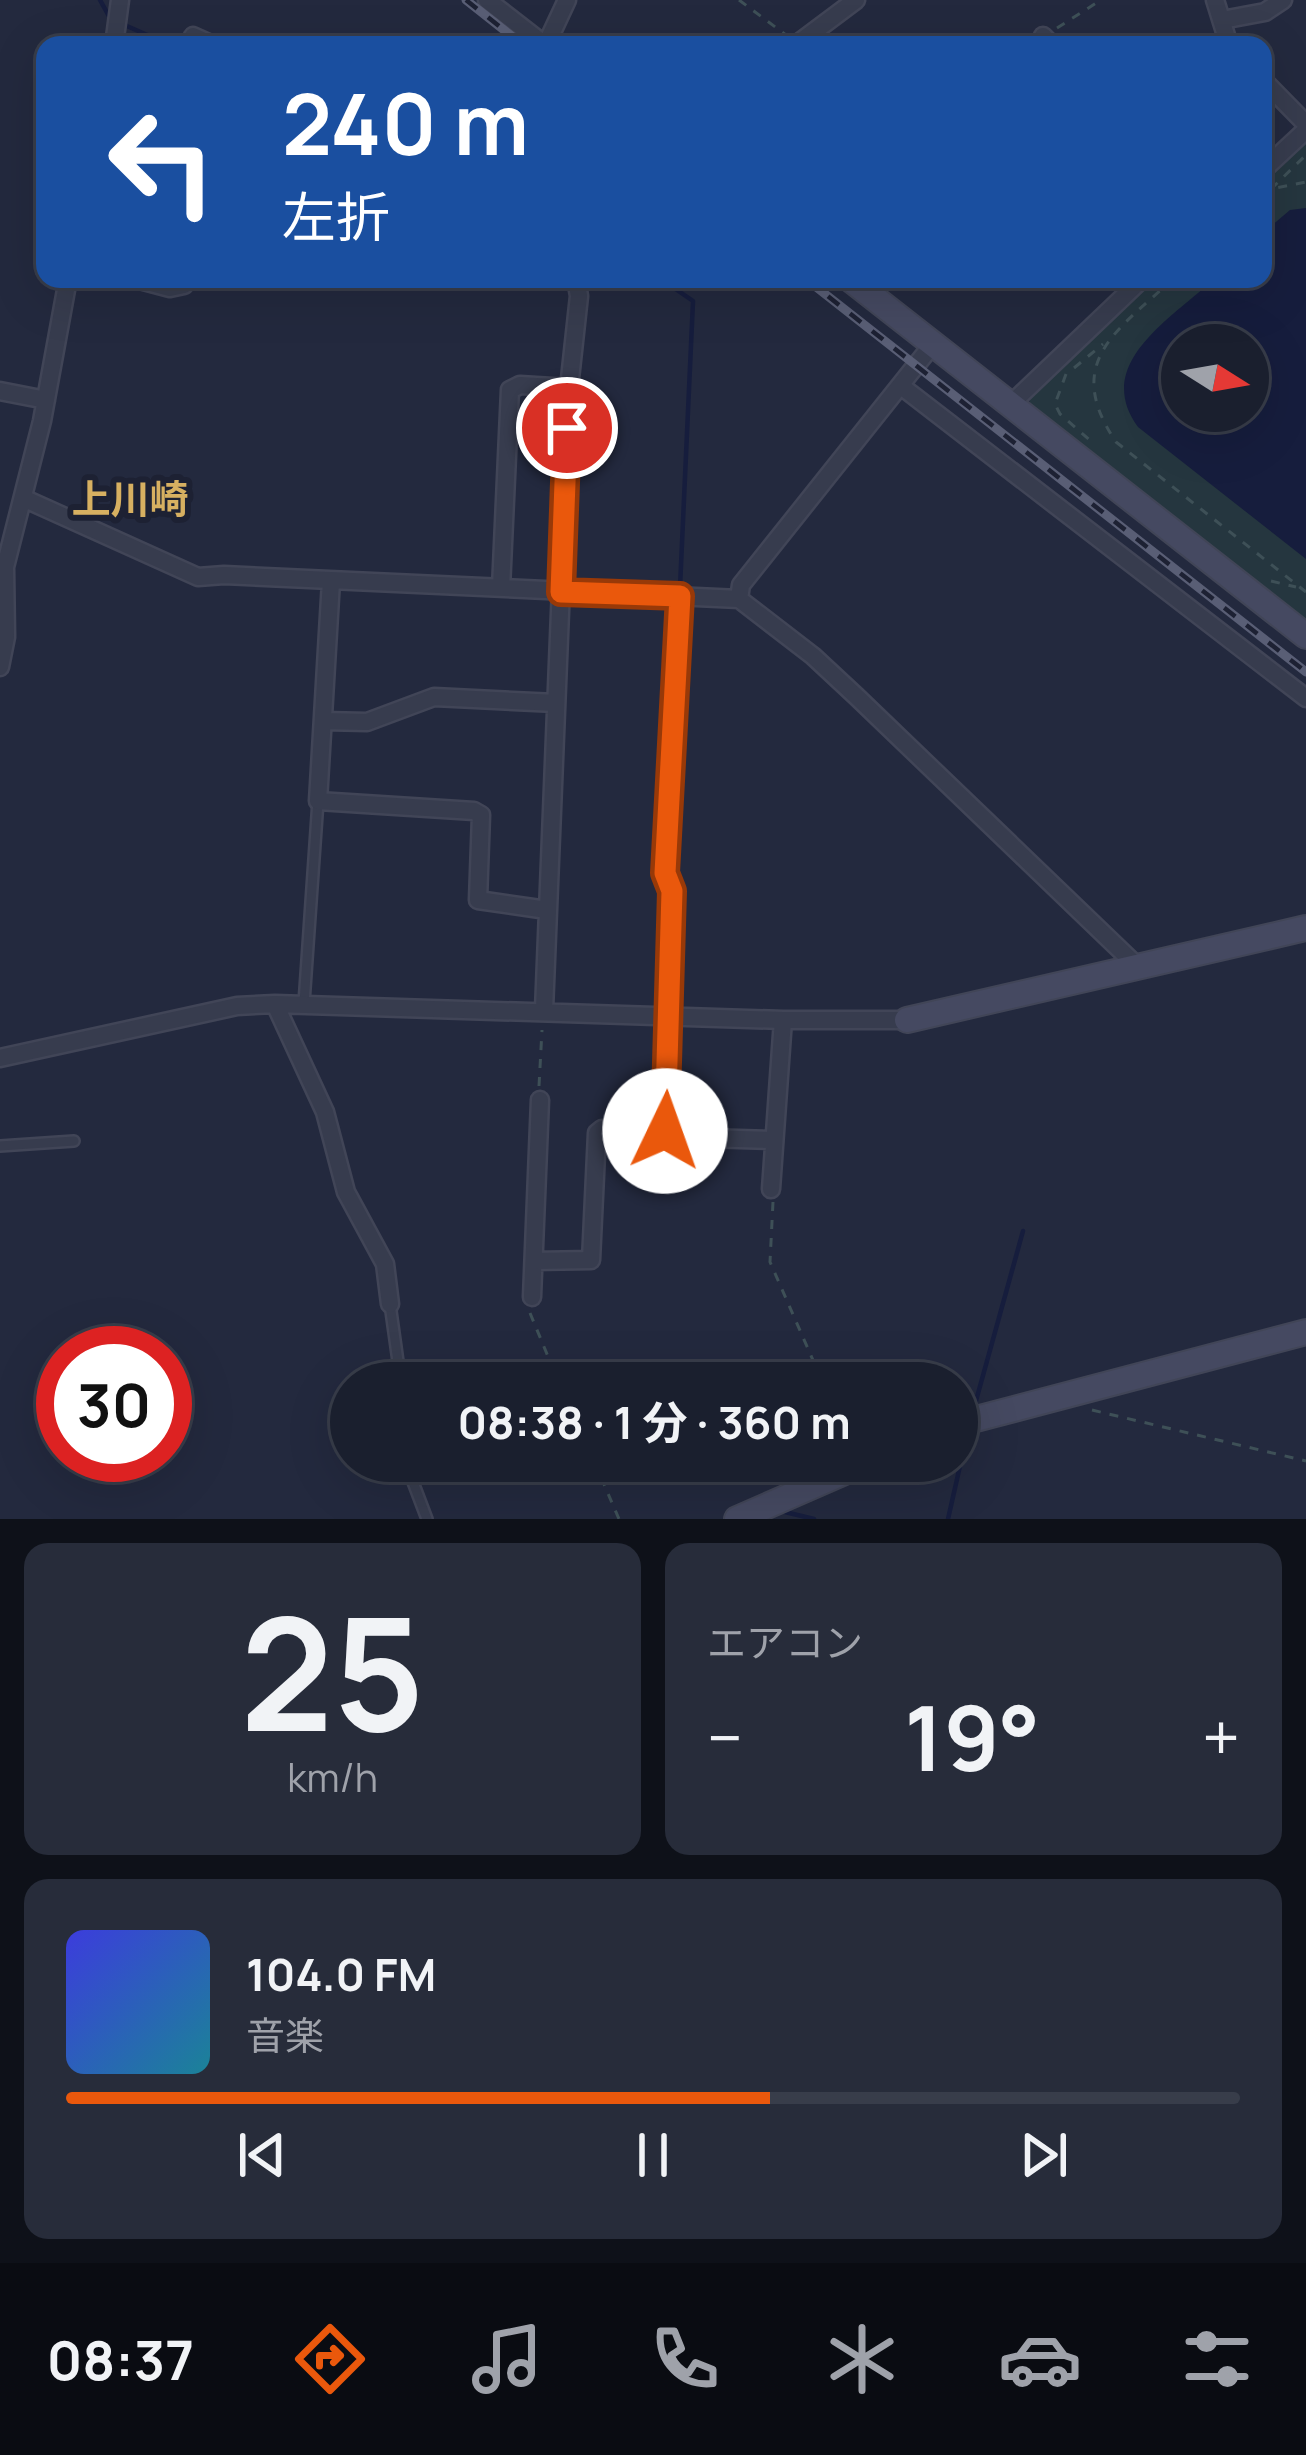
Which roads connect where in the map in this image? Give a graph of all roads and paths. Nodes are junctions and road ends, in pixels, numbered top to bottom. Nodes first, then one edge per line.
1 (120, 0) edge
2 (487, 0) edge
3 (567, 0) edge
4 (739, 0) edge
5 (856, 0) edge
6 (1101, 0) edge
7 (1215, 0) edge
8 (1283, 0) edge
9 (1222, 20) junction
10 (115, 36) edge
11 (534, 36) edge
12 (550, 36) edge
13 (786, 36) edge
14 (808, 36) edge
15 (1052, 36) edge
16 (1226, 36) edge
17 (1272, 90) edge
18 (1306, 127) edge
19 (1306, 155) edge
20 (1272, 161) edge
21 (1306, 182) edge
22 (1272, 188) edge
23 (1272, 189) edge
24 (66, 288) edge
25 (578, 288) edge
26 (861, 288) edge
27 (1133, 288) edge
28 (1164, 288) edge
29 (1105, 343) junction
30 (933, 344) junction
31 (901, 386) junction
32 (569, 388) junction
33 (0, 391) edge
34 (46, 400) junction
35 (1010, 405) junction
36 (1096, 446) dead end
37 (23, 498) junction
38 (1260, 576) dead end
39 (331, 581) junction
40 (1300, 587) junction
41 (501, 588) junction
42 (561, 592) junction
43 (1306, 592) edge
44 (680, 596) junction
45 (739, 599) junction
46 (1306, 636) edge
47 (0, 667) edge
48 (1306, 698) edge
49 (556, 704) junction
50 (322, 721) junction
51 (318, 801) junction
52 (547, 910) junction
53 (1306, 928) edge
54 (1137, 966) junction
55 (304, 1003) junction
56 (275, 1004) junction
57 (544, 1010) junction
58 (670, 1015) junction
59 (907, 1019) joint
60 (783, 1020) junction
61 (0, 1058) edge
62 (540, 1100) joint
63 (665, 1131) junction
64 (773, 1140) junction
65 (74, 1141) dead end
66 (0, 1146) edge
67 (771, 1189) joint
68 (534, 1261) junction
69 (532, 1297) joint
70 (390, 1304) joint
71 (1306, 1332) edge
72 (397, 1362) edge
73 (551, 1362) edge
74 (814, 1362) edge
75 (1090, 1410) dead end
76 (978, 1418) edge
77 (1306, 1461) edge
78 (413, 1482) edge
79 (603, 1482) edge
80 (822, 1482) edge
81 (427, 1519) edge
82 (619, 1519) edge
83 (737, 1519) edge

1 - 10 street
2 - 11 street
3 - 12 street
4 - 13 path
5 - 14 street
6 - 15 path
7 - 9 street
8 - 9 street
9 - 16 street
17 - 18 street
18 - 20 street
19 - 22 path
21 - 23 path
24 - 34 street
25 - 32 street
26 - 30 street
27 - 35 street
28 - 29 path
29 - 36 path
29 - 40 path
30 - 31 street
30 - 35 street
31 - 45 street
31 - 48 street
32 - 41 street
32 - 42 street
33 - 34 street
34 - 37 street
35 - 46 street
37 - 39 street
37 - 47 street
38 - 40 path
39 - 41 street
39 - 50 street
40 - 43 path
41 - 42 street
42 - 44 street
42 - 49 street
44 - 45 street
44 - 58 street
45 - 54 street
49 - 50 street
49 - 52 street
50 - 51 street
51 - 52 street
51 - 55 lane
52 - 57 street
53 - 54 street
54 - 59 street
55 - 56 street
55 - 57 street
56 - 61 street
56 - 70 street
57 - 58 street
57 - 62 path
58 - 60 street
58 - 63 street
59 - 60 street
60 - 64 street
62 - 68 street
63 - 64 street
63 - 68 street
64 - 67 street
65 - 66 lane
67 - 74 path
68 - 69 street
69 - 73 path
70 - 72 lane
71 - 76 street
75 - 77 path
78 - 81 lane
79 - 82 path
80 - 83 street

